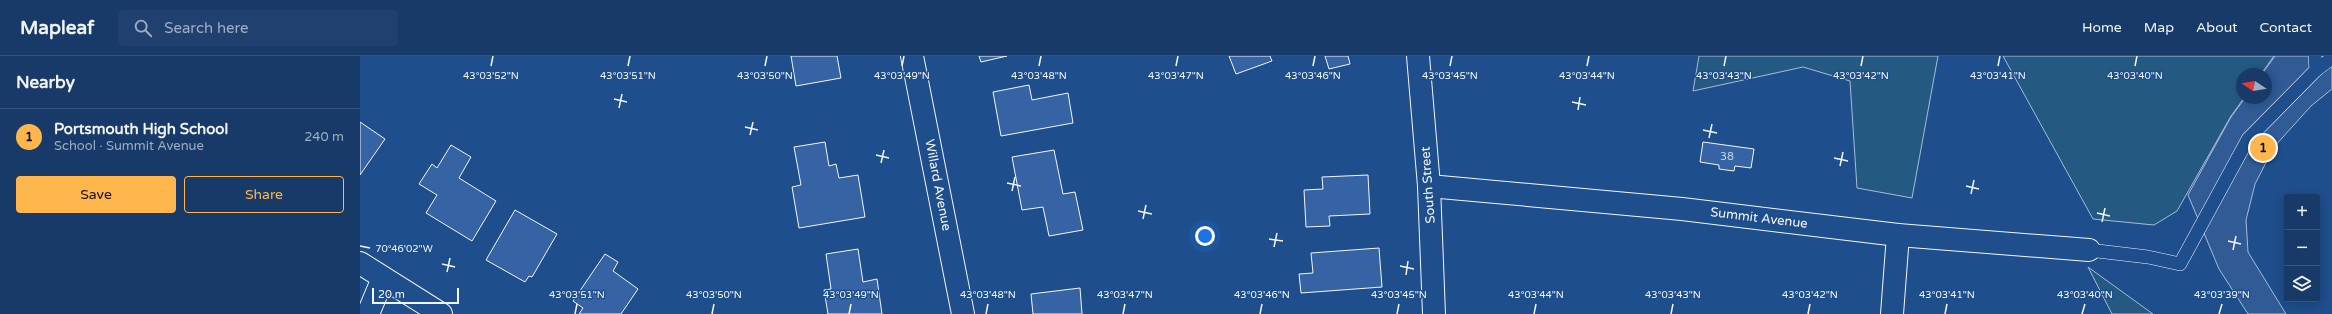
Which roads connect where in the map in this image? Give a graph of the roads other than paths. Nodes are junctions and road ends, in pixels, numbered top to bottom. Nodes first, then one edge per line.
1 (912, 56) edge
2 (1418, 56) edge
3 (2315, 56) edge
4 (2332, 58) edge
5 (2316, 70) junction
6 (1429, 186) junction
7 (1898, 235) junction
8 (2089, 250) joint
9 (360, 263) edge
10 (383, 278) junction
11 (368, 314) edge
12 (441, 314) edge
13 (964, 314) edge
14 (1434, 314) edge
15 (1892, 314) edge

1 - 13 street, Willard Avenue
2 - 6 street, South Street
3 - 5 lane
4 - 5 lane
5 - 8 lane
6 - 7 street, Summit Avenue
6 - 14 street, South Street
7 - 8 street, Summit Avenue
7 - 15 street
9 - 10 street
10 - 11 street
10 - 12 street

